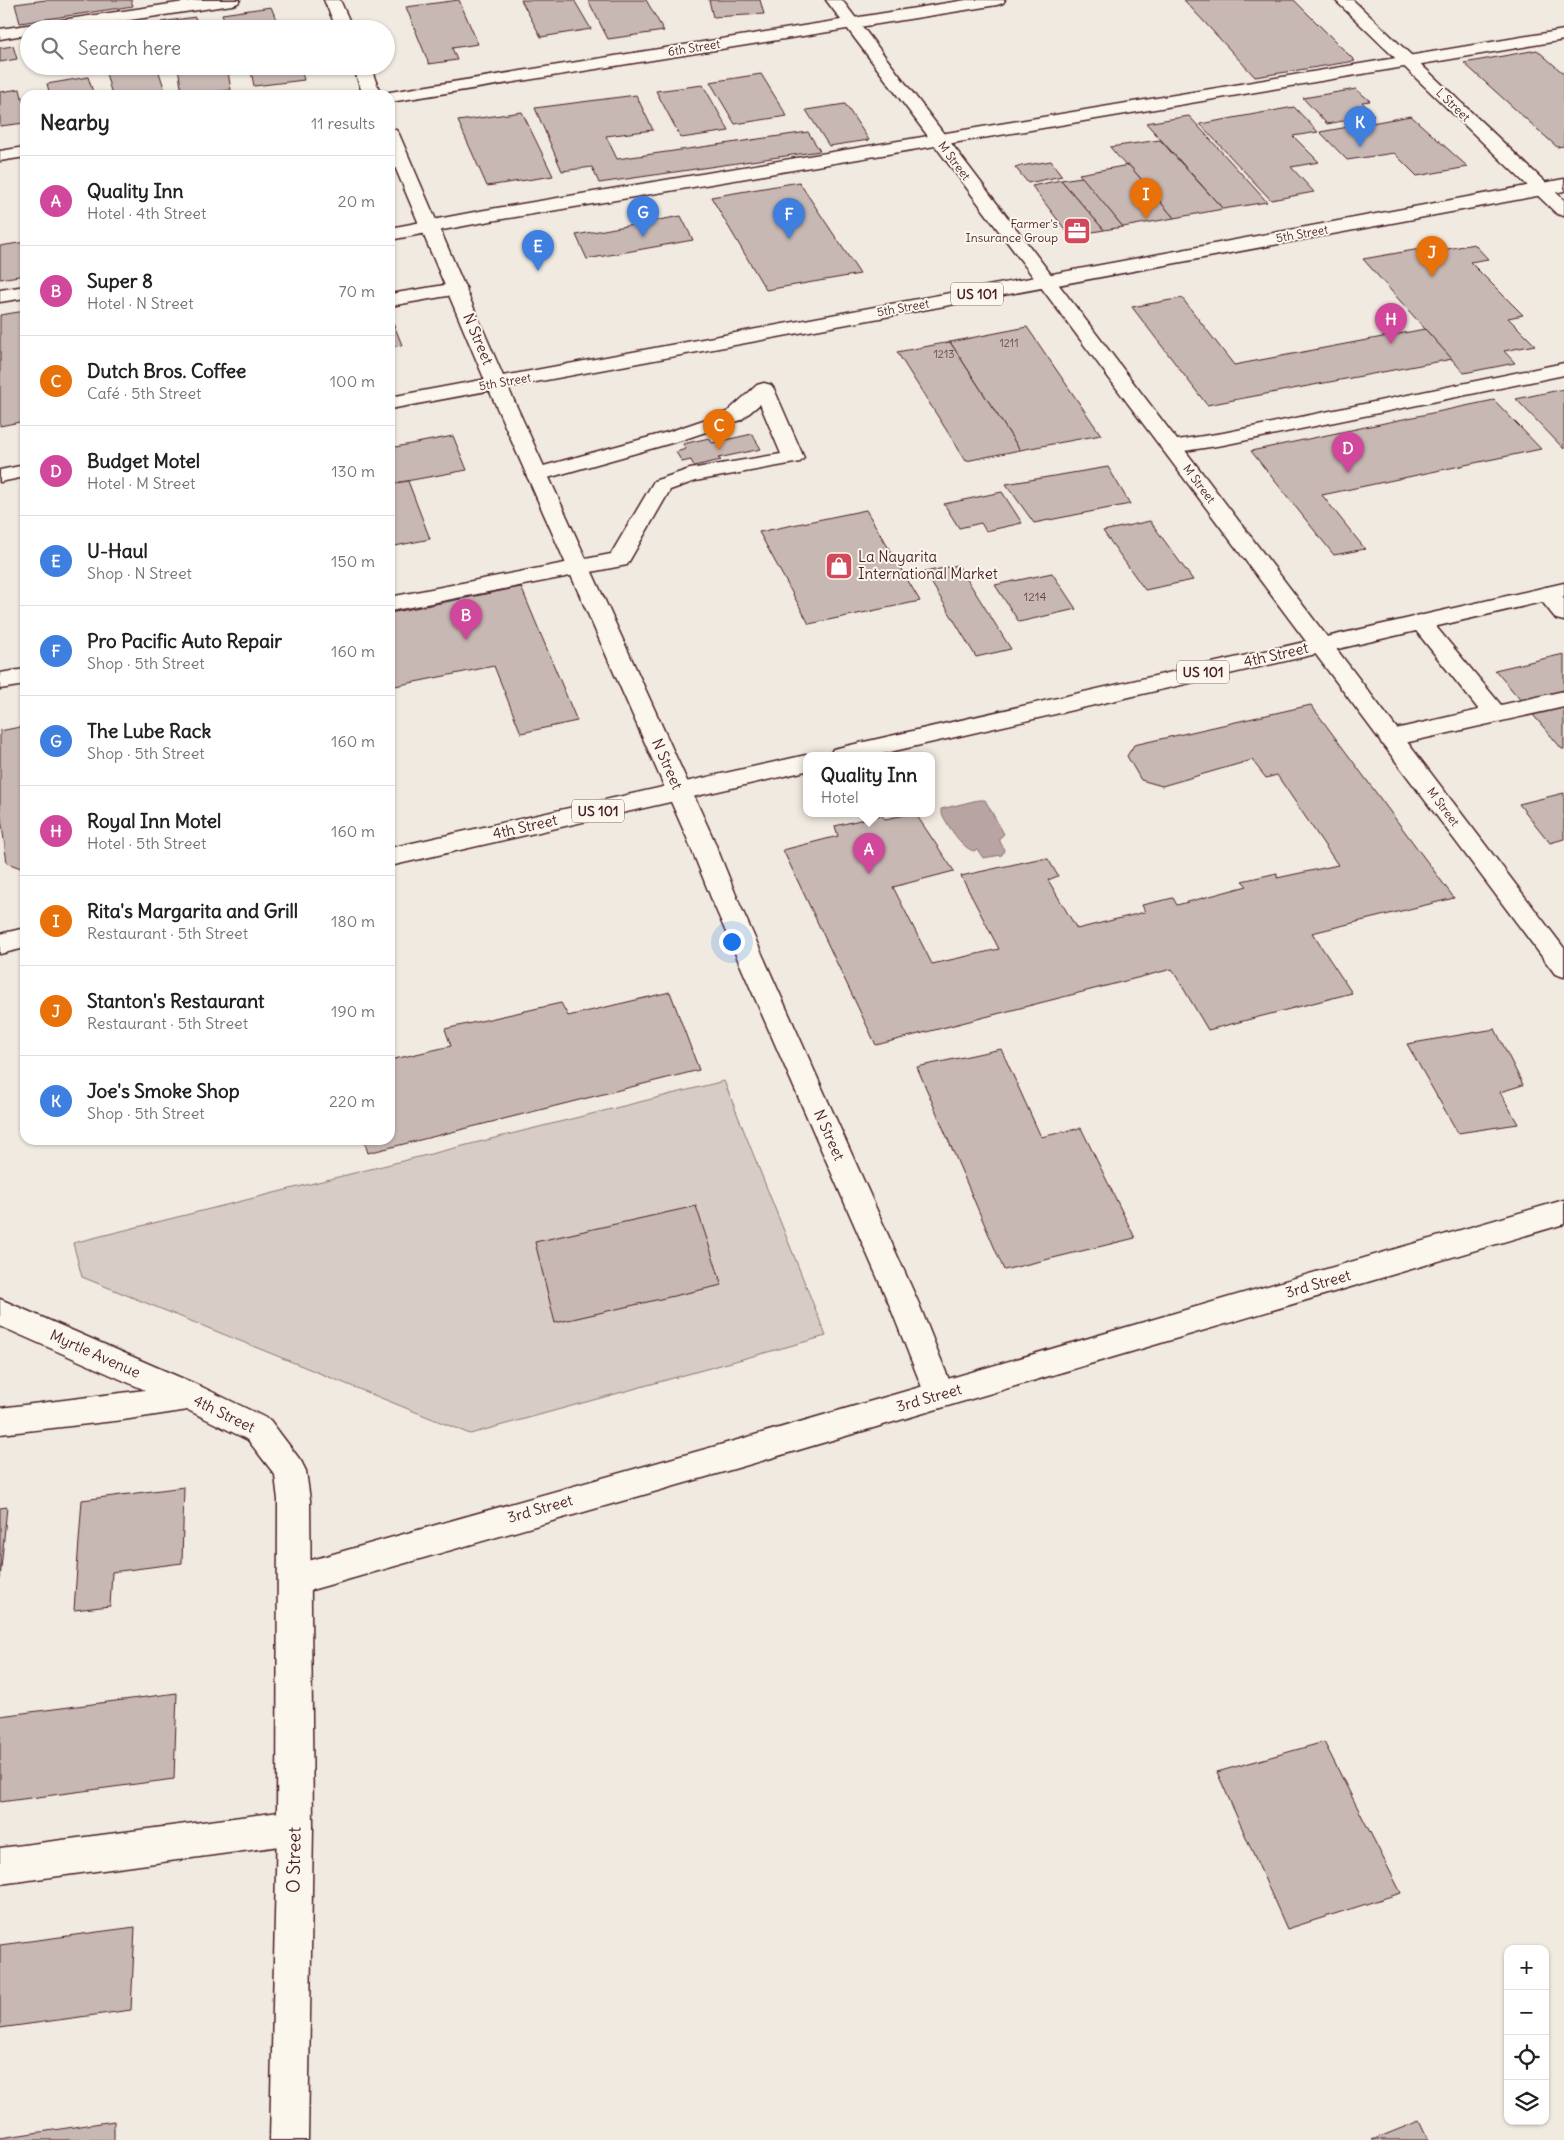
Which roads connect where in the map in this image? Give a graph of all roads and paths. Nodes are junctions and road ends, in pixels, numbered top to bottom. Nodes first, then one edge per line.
1 (232, 0) edge
2 (332, 0) edge
3 (834, 0) edge
4 (998, 0) edge
5 (1343, 0) edge
6 (95, 20) edge
7 (340, 20) edge
8 (851, 23) junction
9 (20, 31) edge
10 (0, 34) edge
11 (1564, 35) edge
12 (1408, 62) junction
13 (364, 75) edge
14 (370, 90) edge
15 (395, 95) edge
16 (940, 141) junction
17 (395, 145) edge
18 (20, 153) edge
19 (0, 156) edge
20 (1564, 185) edge
21 (1542, 190) junction
22 (1564, 210) edge
23 (431, 228) junction
24 (395, 233) edge
25 (1045, 280) junction
26 (458, 288) junction
27 (20, 293) edge
28 (0, 296) edge
29 (395, 299) edge
30 (1564, 369) edge
31 (496, 384) junction
32 (395, 402) edge
33 (1171, 447) junction
34 (20, 473) edge
35 (538, 475) junction
36 (0, 476) edge
37 (579, 566) junction
38 (1556, 592) edge
39 (395, 603) edge
40 (1564, 614) edge
41 (1420, 622) junction
42 (1320, 645) junction
43 (20, 677) edge
44 (0, 682) edge
45 (1564, 699) edge
46 (1496, 715) junction
47 (1391, 738) junction
48 (855, 752) edge
49 (803, 764) edge
50 (679, 793) junction
51 (395, 856) edge
52 (20, 939) edge
53 (0, 944) edge
54 (1564, 967) edge
55 (1564, 1212) edge
56 (0, 1312) edge
57 (940, 1395) junction
58 (191, 1396) junction
59 (0, 1420) edge
60 (294, 1580) junction
61 (295, 1827) junction
62 (0, 1866) edge
63 (289, 2140) edge

1 - 6 main road
2 - 7 main road
3 - 8 main road, M Street
4 - 8 main road, 6th Street
5 - 12 main road, L Street
8 - 15 main road, 6th Street
8 - 16 main road, M Street
9 - 10 main road
11 - 12 main road
12 - 16 main road
12 - 21 main road, L Street
13 - 14 main road
16 - 23 main road
16 - 25 main road, M Street
17 - 23 main road, N Street
18 - 19 main road
20 - 21 main road, 5th Street / US 101
21 - 22 main road, L Street
21 - 25 main road, 5th Street / US 101
23 - 24 main road
23 - 26 main road, N Street
25 - 31 main road, 5th Street / US 101
25 - 33 main road, M Street
26 - 29 main road
26 - 31 main road, N Street
27 - 28 main road
30 - 33 main road
31 - 32 main road, 5th Street / US 101
31 - 35 main road, N Street
33 - 42 main road, M Street
34 - 36 main road
35 - 37 main road, N Street
35 - 37 main road
37 - 39 main road
37 - 50 main road, N Street
38 - 40 main road
38 - 41 main road, 4th Street / US 101
41 - 42 main road, 4th Street / US 101
41 - 46 main road
42 - 47 main road, M Street
42 - 48 main road, 4th Street / US 101
43 - 44 main road
45 - 46 main road
46 - 47 main road
47 - 54 main road, M Street
49 - 50 main road, 4th Street / US 101
50 - 51 main road, 4th Street / US 101
50 - 57 main road, N Street
52 - 53 main road
55 - 57 main road, 3rd Street
56 - 58 main road, Myrtle Avenue
57 - 60 main road, 3rd Street
58 - 59 main road, 4th Street
58 - 60 main road, 4th Street
60 - 61 main road, O Street
61 - 62 main road
61 - 63 main road, O Street

